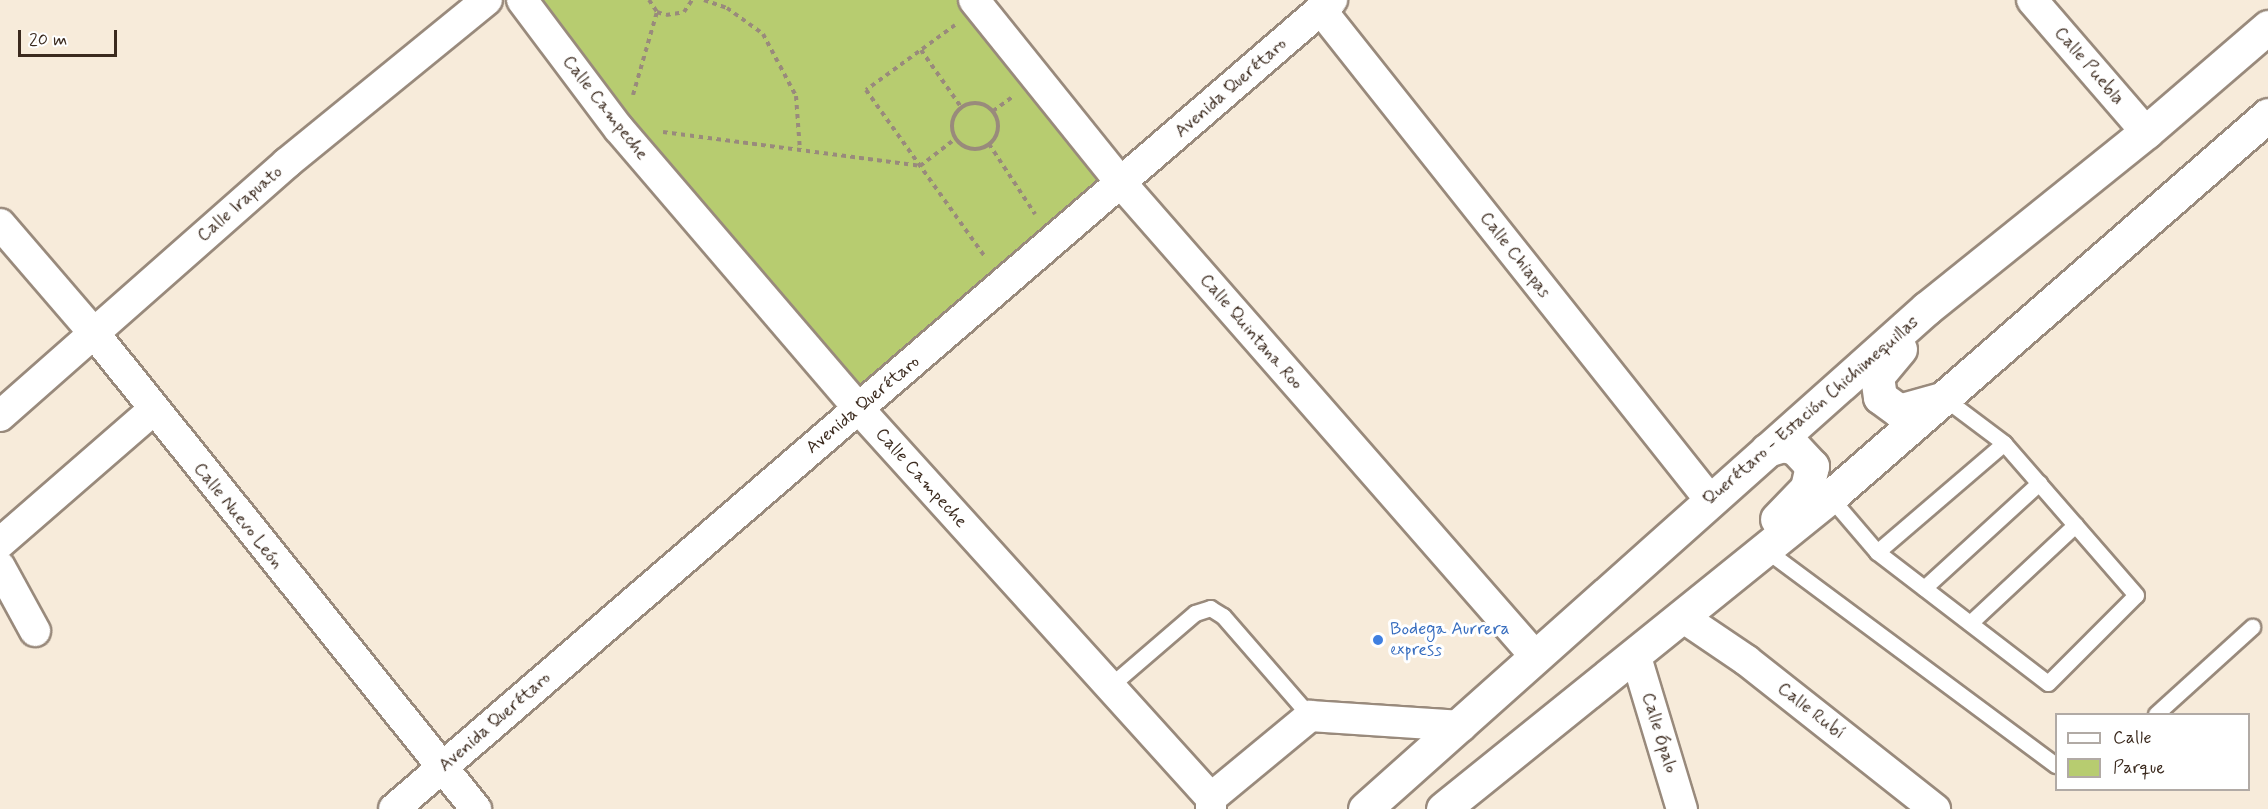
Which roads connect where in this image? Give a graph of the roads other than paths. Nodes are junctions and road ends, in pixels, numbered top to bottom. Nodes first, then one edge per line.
1 (487, 0) edge
2 (522, 0) edge
3 (2032, 0) edge
4 (1326, 5) edge
5 (966, 11) edge
6 (2268, 27) edge
7 (2268, 115) edge
8 (2146, 132) junction
9 (1122, 183) junction
10 (0, 225) edge
11 (1927, 308) junction
12 (93, 332) junction
13 (1944, 398) junction
14 (858, 408) junction
15 (153, 410) junction
16 (0, 416) edge
17 (2004, 443) junction
18 (1767, 450) junction
19 (2039, 483) junction
20 (1830, 497) junction
21 (1710, 500) junction
22 (2075, 525) junction
23 (0, 543) edge
24 (1766, 550) junction
25 (1877, 552) junction
26 (0, 567) edge
27 (1924, 588) junction
28 (1684, 618) junction
29 (1970, 623) junction
30 (2252, 627) dead end
31 (35, 632) dead end
32 (1536, 657) junction
33 (1636, 657) junction
34 (1110, 686) junction
35 (2157, 713) edge
36 (1310, 716) junction
37 (1462, 726) junction
38 (1534, 736) junction
39 (2055, 764) edge
40 (442, 769) junction
41 (1211, 804) edge
42 (394, 809) edge
43 (476, 809) edge
44 (1365, 809) edge
45 (1443, 809) edge
46 (1682, 809) edge
47 (1935, 809) edge

1 - 12 street, Calle Irapuato
2 - 14 street, Calle Campeche
3 - 8 street, Calle Puebla
4 - 9 street, Avenida Querétaro
4 - 21 street, Calle Chiapas
5 - 9 street, Calle Quintana Roo
6 - 8 main road, Querétaro - Estación Chichimequillas
7 - 13 main road
8 - 11 main road, Querétaro - Estación Chichimequillas
9 - 14 street, Avenida Querétaro
9 - 32 street, Calle Quintana Roo
10 - 12 street, Calle Nuevo León
11 - 13 main road
11 - 18 main road, Querétaro - Estación Chichimequillas
12 - 15 street, Calle Nuevo León
12 - 16 street, Calle Irapuato
13 - 17 lane
13 - 20 main road
14 - 34 street, Calle Campeche
14 - 40 street, Avenida Querétaro
15 - 23 street
15 - 40 street, Calle Nuevo León
17 - 19 lane
17 - 25 lane
18 - 21 main road, Querétaro - Estación Chichimequillas
18 - 38 main road
19 - 22 lane
19 - 27 lane
20 - 24 main road
20 - 25 lane
21 - 32 main road, Querétaro - Estación Chichimequillas
22 - 29 lane
22 - 29 lane
24 - 28 main road
24 - 39 lane
25 - 27 lane
26 - 31 street
27 - 29 lane
28 - 33 main road
28 - 47 street, Calle Rubí
30 - 35 lane
32 - 37 main road, Querétaro - Estación Chichimequillas
33 - 38 main road
33 - 46 street, Calle Ópalo
34 - 36 lane
34 - 41 street, Calle Campeche
36 - 37 street
36 - 41 street
37 - 44 main road, Querétaro - Estación Chichimequillas
38 - 45 main road
40 - 42 street, Avenida Querétaro
40 - 43 street, Calle Nuevo León

